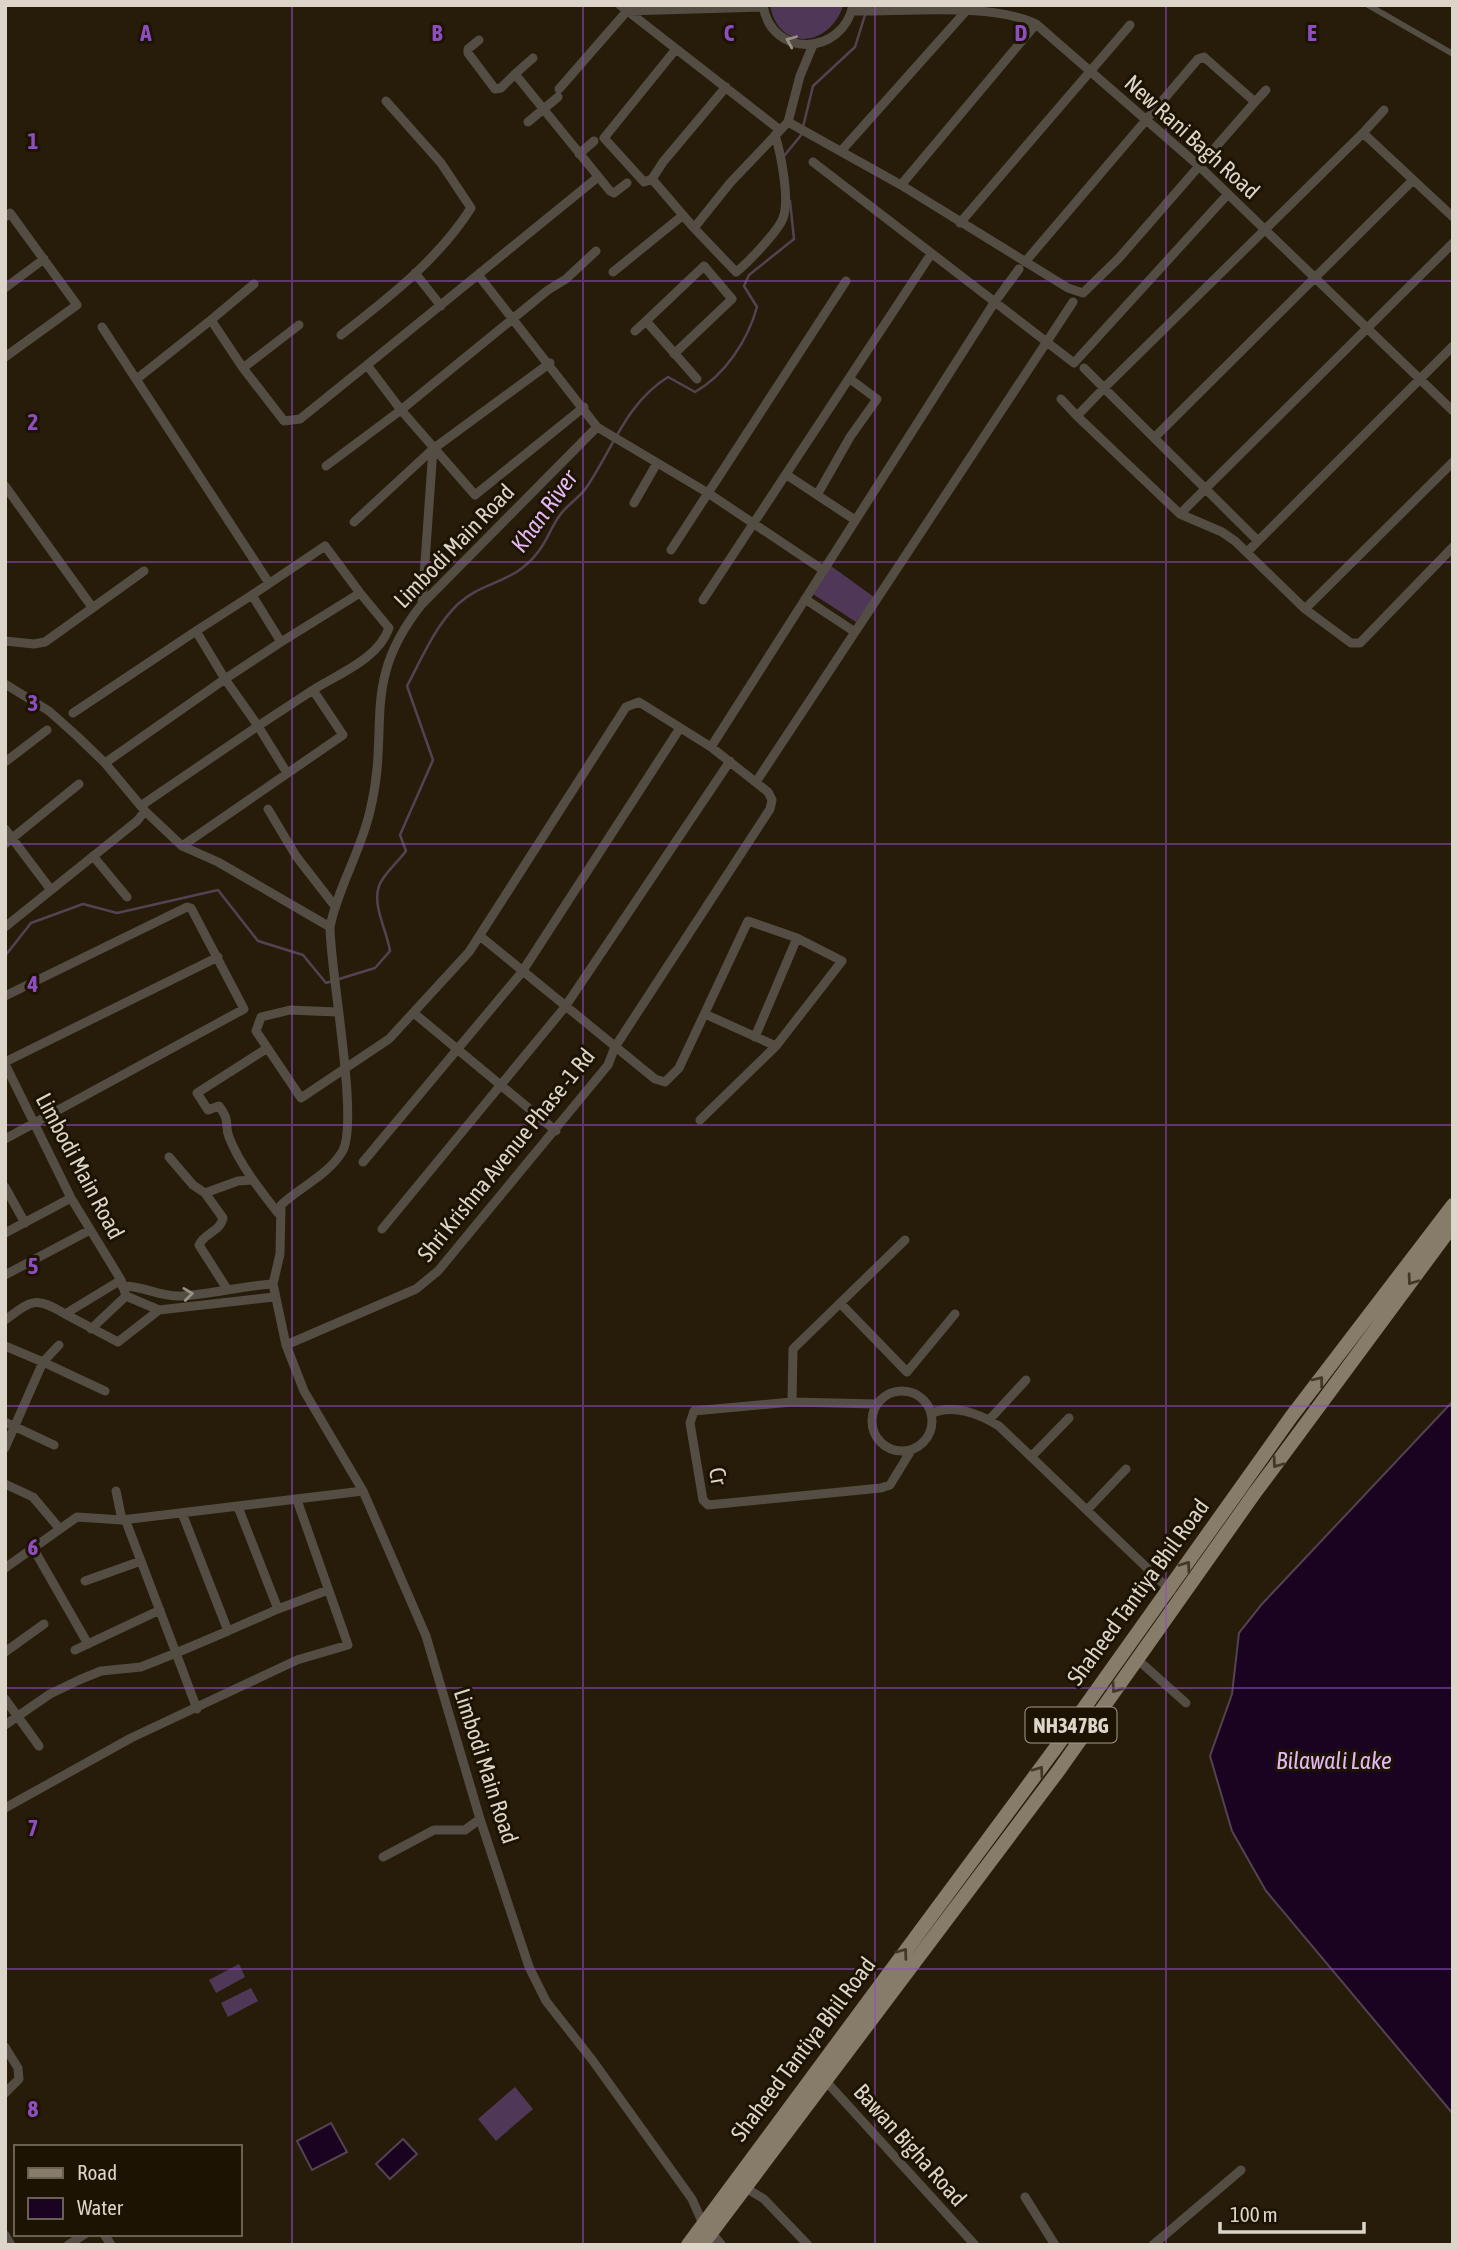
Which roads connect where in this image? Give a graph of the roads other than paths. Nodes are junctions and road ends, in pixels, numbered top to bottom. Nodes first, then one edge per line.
1 (1368, 5) edge
2 (763, 6) edge
3 (623, 8) edge
4 (639, 8) edge
5 (902, 8) edge
6 (856, 9) edge
7 (995, 10) edge
8 (966, 11) junction
9 (1036, 24) junction
10 (1130, 25) dead end
11 (479, 40) dead end
12 (813, 46) junction
13 (676, 49) junction
14 (1453, 54) edge
15 (533, 58) dead end
16 (1091, 71) junction
17 (515, 74) junction
18 (726, 87) junction
19 (1266, 90) dead end
20 (386, 101) dead end
21 (1255, 102) junction
22 (543, 110) junction
23 (1384, 110) dead end
24 (1145, 119) junction
25 (528, 122) dead end
26 (792, 124) junction
27 (1363, 132) junction
28 (777, 133) junction
29 (594, 141) dead end
30 (842, 150) junction
31 (579, 154) junction
32 (813, 162) dead end
33 (1198, 165) junction
34 (598, 177) junction
35 (652, 179) junction
36 (1413, 180) junction
37 (627, 183) dead end
38 (901, 185) junction
39 (1228, 194) junction
40 (5, 216) edge
41 (682, 216) junction
42 (1453, 217) edge
43 (960, 223) junction
44 (694, 228) junction
45 (1264, 229) junction
46 (1453, 243) edge
47 (596, 251) dead end
48 (717, 253) junction
49 (931, 254) junction
50 (44, 259) junction
51 (1022, 265) junction
52 (704, 266) junction
53 (613, 272) dead end
54 (415, 274) junction
55 (479, 276) junction
56 (1313, 278) junction
57 (846, 281) dead end
58 (254, 285) dead end
59 (5, 288) edge
60 (1073, 302) dead end
61 (993, 303) junction
62 (441, 306) junction
63 (513, 319) junction
64 (211, 320) junction
65 (646, 321) junction
66 (299, 325) dead end
67 (102, 327) dead end
68 (1368, 329) junction
69 (635, 331) dead end
70 (341, 335) dead end
71 (1045, 343) junction
72 (1453, 346) edge
73 (674, 354) junction
74 (5, 357) edge
75 (550, 363) junction
76 (367, 365) junction
77 (243, 368) junction
78 (1084, 368) dead end
79 (138, 378) junction
80 (697, 379) dead end
81 (850, 379) junction
82 (1420, 379) junction
83 (1104, 388) junction
84 (1061, 399) dead end
85 (584, 407) junction
86 (401, 410) junction
87 (1453, 411) edge
88 (1077, 416) junction
89 (597, 426) junction
90 (1156, 436) junction
91 (433, 449) junction
92 (1453, 462) edge
93 (657, 463) junction
94 (326, 466) dead end
95 (787, 475) junction
96 (5, 486) edge
97 (1208, 487) junction
98 (708, 493) junction
99 (817, 495) junction
100 (634, 503) dead end
101 (1180, 514) junction
102 (855, 520) junction
103 (354, 522) dead end
104 (754, 524) junction
105 (1258, 541) junction
106 (1453, 547) edge
107 (671, 550) dead end
108 (1247, 552) junction
109 (823, 570) junction
110 (144, 571) dead end
111 (269, 583) junction
112 (360, 593) junction
113 (252, 594) junction
114 (804, 599) junction
115 (703, 600) dead end
116 (422, 604) junction
117 (92, 607) junction
118 (1305, 609) junction
119 (196, 631) junction
120 (855, 632) junction
121 (5, 641) edge
122 (281, 642) junction
123 (225, 679) junction
124 (5, 684) edge
125 (313, 690) junction
126 (73, 713) dead end
127 (258, 726) junction
128 (680, 728) junction
129 (47, 730) dead end
130 (711, 747) junction
131 (730, 761) junction
132 (5, 762) edge
133 (105, 763) junction
134 (287, 773) junction
135 (756, 782) junction
136 (79, 784) dead end
137 (268, 809) dead end
138 (142, 813) junction
139 (5, 829) edge
140 (9, 841) edge
141 (182, 846) junction
142 (93, 856) junction
143 (51, 890) junction
144 (127, 897) dead end
145 (334, 905) junction
146 (5, 927) edge
147 (330, 927) junction
148 (480, 936) junction
149 (797, 938) junction
150 (218, 957) junction
151 (522, 972) junction
152 (5, 996) edge
153 (565, 1007) junction
154 (336, 1012) junction
155 (415, 1014) junction
156 (707, 1015) junction
157 (755, 1037) junction
158 (776, 1046) junction
159 (615, 1048) junction
160 (266, 1049) junction
161 (459, 1049) junction
162 (5, 1063) edge
163 (344, 1072) junction
164 (502, 1087) junction
165 (700, 1120) dead end
166 (35, 1123) junction
167 (556, 1131) junction
168 (5, 1139) edge
169 (169, 1157) dead end
170 (363, 1162) dead end
171 (252, 1180) junction
172 (5, 1187) edge
173 (205, 1193) junction
174 (71, 1198) junction
175 (1453, 1205) edge
176 (278, 1213) junction
177 (24, 1223) junction
178 (1453, 1225) edge
179 (382, 1229) dead end
180 (90, 1230) junction
181 (5, 1233) edge
182 (905, 1240) dead end
183 (5, 1275) edge
184 (121, 1283) junction
185 (273, 1284) junction
186 (227, 1289) junction
187 (126, 1296) junction
188 (274, 1297) junction
189 (840, 1303) junction
190 (159, 1310) junction
191 (65, 1314) junction
192 (955, 1314) dead end
193 (5, 1320) edge
194 (91, 1329) junction
195 (59, 1345) dead end
196 (286, 1345) junction
197 (5, 1346) edge
198 (43, 1362) junction
199 (907, 1373) junction
200 (1026, 1380) dead end
201 (105, 1391) dead end
202 (906, 1391) junction
203 (792, 1402) junction
204 (877, 1405) junction
205 (931, 1414) junction
206 (1069, 1418) dead end
207 (989, 1420) junction
208 (10, 1424) edge
209 (54, 1445) dead end
210 (5, 1448) edge
211 (912, 1449) junction
212 (1031, 1457) junction
213 (1126, 1469) dead end
214 (5, 1484) edge
215 (116, 1491) dead end
216 (363, 1491) junction
217 (297, 1500) junction
218 (238, 1507) junction
219 (1087, 1510) junction
220 (182, 1513) junction
221 (123, 1520) junction
222 (59, 1528) junction
223 (33, 1548) junction
224 (141, 1561) junction
225 (5, 1568) edge
226 (86, 1581) dead end
227 (328, 1590) junction
228 (1175, 1594) junction
229 (278, 1609) junction
230 (160, 1610) junction
231 (44, 1624) dead end
232 (228, 1631) junction
233 (88, 1644) junction
234 (75, 1650) dead end
235 (5, 1652) edge
236 (176, 1653) junction
237 (1137, 1659) junction
238 (5, 1699) edge
239 (1186, 1703) dead end
240 (197, 1709) junction
241 (18, 1715) junction
242 (5, 1726) edge
243 (39, 1746) dead end
244 (5, 1808) edge
245 (480, 1819) junction
246 (383, 1857) dead end
247 (5, 2047) edge
248 (820, 2075) junction
249 (5, 2093) edge
250 (1241, 2170) dead end
251 (744, 2187) junction
252 (1025, 2197) dead end
253 (707, 2228) junction
254 (5, 2235) edge
255 (11, 2245) edge
256 (688, 2245) edge
257 (702, 2245) edge
258 (721, 2245) edge
259 (808, 2245) edge
260 (975, 2245) edge
261 (1055, 2245) edge
262 (1153, 2245) edge

1 - 14 street
2 - 4 street
12 -> 2 street
3 - 4 street
3 - 13 street
3 - 22 street
5 - 6 street, New Rani Bagh Road
5 - 8 street, New Rani Bagh Road
6 - 12 street
7 - 8 street, New Rani Bagh Road
7 - 9 street, New Rani Bagh Road
8 - 30 street
9 - 16 street, New Rani Bagh Road
9 - 38 street
10 - 16 street
11 - 17 street
12 - 26 street
13 - 18 street
13 - 35 street
15 - 17 street
16 - 24 street, New Rani Bagh Road
16 - 43 street
17 - 22 street
18 - 28 street
18 - 35 street
19 - 21 street
20 - 54 street
21 - 24 street
21 - 33 street
22 - 25 street
22 - 31 street
23 - 27 street
24 - 33 street, New Rani Bagh Road
24 - 51 street
26 - 28 street
26 - 30 street
27 - 36 street
27 - 45 street
28 - 44 street
28 - 48 street
29 - 31 street
30 - 38 street
31 - 34 street
32 - 49 street
33 - 39 street, New Rani Bagh Road
33 - 51 street
34 - 37 street
34 - 55 street
35 - 41 street
36 - 42 street
36 - 56 street
38 - 43 street
39 - 45 street, New Rani Bagh Road
39 - 71 street
40 - 50 street
41 - 44 street
41 - 53 street
43 - 51 street
44 - 48 street
45 - 56 street, New Rani Bagh Road
45 - 83 street
46 - 68 street
47 - 63 street
48 - 52 street
49 - 61 street
49 - 81 street
50 - 59 street
50 - 74 street
51 - 61 street
52 - 65 street
52 - 73 street
54 - 62 street
54 - 70 street
55 - 62 street
55 - 63 street
56 - 68 street, New Rani Bagh Road
56 - 90 street
57 - 98 street
58 - 64 street
60 - 71 street
61 - 71 street
61 - 102 street
62 - 76 street
63 - 75 street
63 - 86 street
64 - 77 street
64 - 79 street
65 - 69 street
65 - 73 street
66 - 77 street
67 - 79 street
68 - 82 street, New Rani Bagh Road
68 - 97 street
71 - 120 street
72 - 82 street
73 - 80 street
75 - 85 street
75 - 91 street
76 - 77 street
76 - 86 street
78 - 83 street
79 - 111 street
81 - 95 street
81 - 99 street
82 - 87 street, New Rani Bagh Road
82 - 105 street
83 - 88 street
83 - 90 street
84 - 88 street
85 - 89 street
85 - 91 street
86 - 91 street
86 - 94 street
88 - 101 street
89 - 93 street
89 - 116 street, Limbodi Main Road
90 - 97 street
91 - 103 street
91 - 116 street
92 - 118 street
93 - 98 street
93 - 100 street
95 - 99 street
95 - 104 street
96 - 117 street
97 - 101 street
97 - 105 street
98 - 104 street
98 - 107 street
99 - 102 street
101 - 108 street
102 - 109 street
104 - 109 street
104 - 115 street
105 - 108 street
106 - 118 street
108 - 118 street
109 - 114 street
110 - 117 street
111 - 112 street
111 - 113 street
112 - 122 street
112 - 125 street
113 - 119 street
113 - 122 street
114 - 120 street
114 - 130 street
116 - 145 street, Limbodi Main Road
117 - 121 street
119 - 123 street
119 - 126 street
120 - 135 street
122 - 123 street
123 - 127 street
123 - 133 street
124 - 133 street
125 - 127 street
125 - 134 street
127 - 134 street
127 - 138 street
128 - 130 street
128 - 148 street
128 - 151 street
129 - 132 street
130 - 131 street
131 - 135 street
131 - 153 street
133 - 138 street
134 - 141 street
135 - 159 street, Shri Krishna Avenue Phase -1 Rd
136 - 140 street
137 - 145 street
138 - 141 street
138 - 142 street
139 - 140 street
140 - 143 street
141 - 147 street
142 - 143 street
142 - 144 street
143 - 146 street
145 - 147 street, Limbodi Main Road
147 - 154 street, Limbodi Main Road
148 - 151 street
148 - 155 street
149 - 156 street
149 - 157 street
149 - 158 street
150 - 152 street
150 - 162 street
150 - 166 street
151 - 153 street
151 - 161 street
153 - 159 street
153 - 164 street
154 - 160 street
154 - 163 street, Limbodi Main Road
155 - 161 street
155 - 163 street
156 - 157 street
156 - 159 street
157 - 158 street
158 - 165 street
159 - 167 street, Shri Krishna Avenue Phase -1 Rd
160 - 163 street
160 - 171 street
161 - 164 street
161 - 170 street
162 - 166 street, Limbodi Main Road
163 - 176 street, Limbodi Main Road
164 - 167 street
164 - 179 street
166 - 168 street
166 - 174 street, Limbodi Main Road
167 - 196 street, Shri Krishna Avenue Phase -1 Rd
169 - 173 street
171 - 173 street
171 - 176 street
172 - 177 street
173 - 186 street
174 - 177 street
174 - 180 street, Limbodi Main Road
228 -> 175 main road, Shaheed Tantiya Bhil Road / NH347BG
176 - 185 street, Limbodi Main Road
177 - 181 street
178 -> 228 main road, Shaheed Tantiya Bhil Road / NH347BG
180 - 183 street
180 - 184 street, Limbodi Main Road
182 - 189 street
184 -> 186 street
184 - 187 street, Limbodi Main Road
184 - 191 street
185 - 186 street
185 - 188 street, Limbodi Main Road
187 - 190 street
187 - 194 street
188 - 190 street
188 - 196 street, Limbodi Main Road
189 - 199 street
189 - 203 street
190 - 194 street
191 - 193 street
191 - 194 street
192 - 199 street
195 - 198 street
196 - 216 street, Limbodi Main Road
197 - 198 street
198 - 201 street
198 - 208 street
199 - 202 street
200 - 207 street
202 - 204 street
202 - 205 street
203 - 204 street, Cr
203 - 211 street, Cr
204 - 211 street
205 - 207 street
205 - 211 street
206 - 212 street
207 - 212 street
208 - 209 street
208 - 210 street
212 - 219 street
213 - 219 street
214 - 222 street
215 - 221 street
216 - 217 street
216 - 245 street, Limbodi Main Road
217 - 218 street
217 - 227 street
218 - 220 street
218 - 229 street
219 - 228 street
220 - 221 street
220 - 232 street
221 - 222 street
221 - 224 street
222 - 223 street
223 - 225 street
223 - 233 street
224 - 226 street
224 - 230 street
227 - 229 street
227 - 240 street
228 - 237 main road, Shaheed Tantiya Bhil Road / NH347BG
248 -> 228 main road, Shaheed Tantiya Bhil Road / NH347BG
229 - 232 street
230 - 233 street
230 - 236 street
231 - 235 street
232 - 236 street
233 - 234 street
236 - 240 street
236 - 241 street
237 - 239 street
237 -> 248 main road, Shaheed Tantiya Bhil Road / NH347BG
238 - 241 street
240 - 244 street
241 - 242 street
241 - 243 street
245 - 246 street
245 - 253 street, Limbodi Main Road
247 - 249 street
248 - 251 main road, Shaheed Tantiya Bhil Road / NH347BG
248 - 253 main road, Shaheed Tantiya Bhil Road / NH347BG
248 - 260 street, Bawan Bigha Road
250 - 262 street
251 - 253 main road, Shaheed Tantiya Bhil Road / NH347BG
251 - 259 street
252 - 261 street
253 - 256 main road, Shaheed Tantiya Bhil Road / NH347BG
253 - 257 main road, Shaheed Tantiya Bhil Road / NH347BG
253 - 258 street
254 - 255 street

